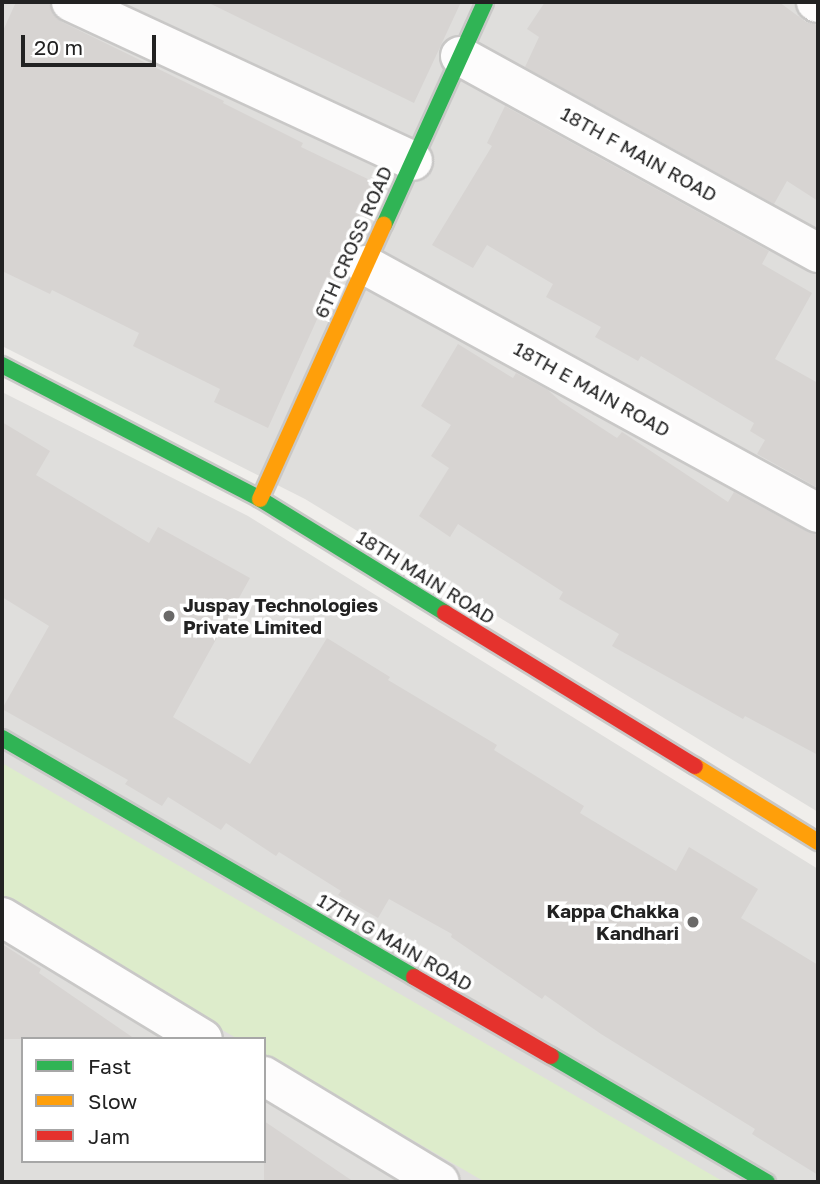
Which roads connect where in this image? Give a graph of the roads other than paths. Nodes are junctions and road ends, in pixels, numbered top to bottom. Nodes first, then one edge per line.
1 (71, 2) edge
2 (485, 2) edge
3 (460, 56) junction
4 (413, 161) junction
5 (818, 253) edge
6 (365, 265) junction
7 (2, 365) edge
8 (260, 499) junction
9 (818, 513) edge
10 (2, 738) edge
11 (818, 842) edge
12 (2, 917) edge
13 (200, 1037) edge
14 (266, 1077) edge
15 (440, 1182) edge
16 (767, 1182) edge

1 - 4 street
2 - 3 street, 6TH CROSS ROAD
3 - 4 street, 6TH CROSS ROAD
3 - 5 street, 18TH F MAIN ROAD
4 - 6 street, 6TH CROSS ROAD
6 - 8 street, 6TH CROSS ROAD
6 - 9 street, 18TH E MAIN ROAD
7 - 8 street, 18TH MAIN ROAD
8 - 11 street, 18TH MAIN ROAD
10 - 16 street, 17TH G MAIN ROAD
12 - 13 street
14 - 15 street

